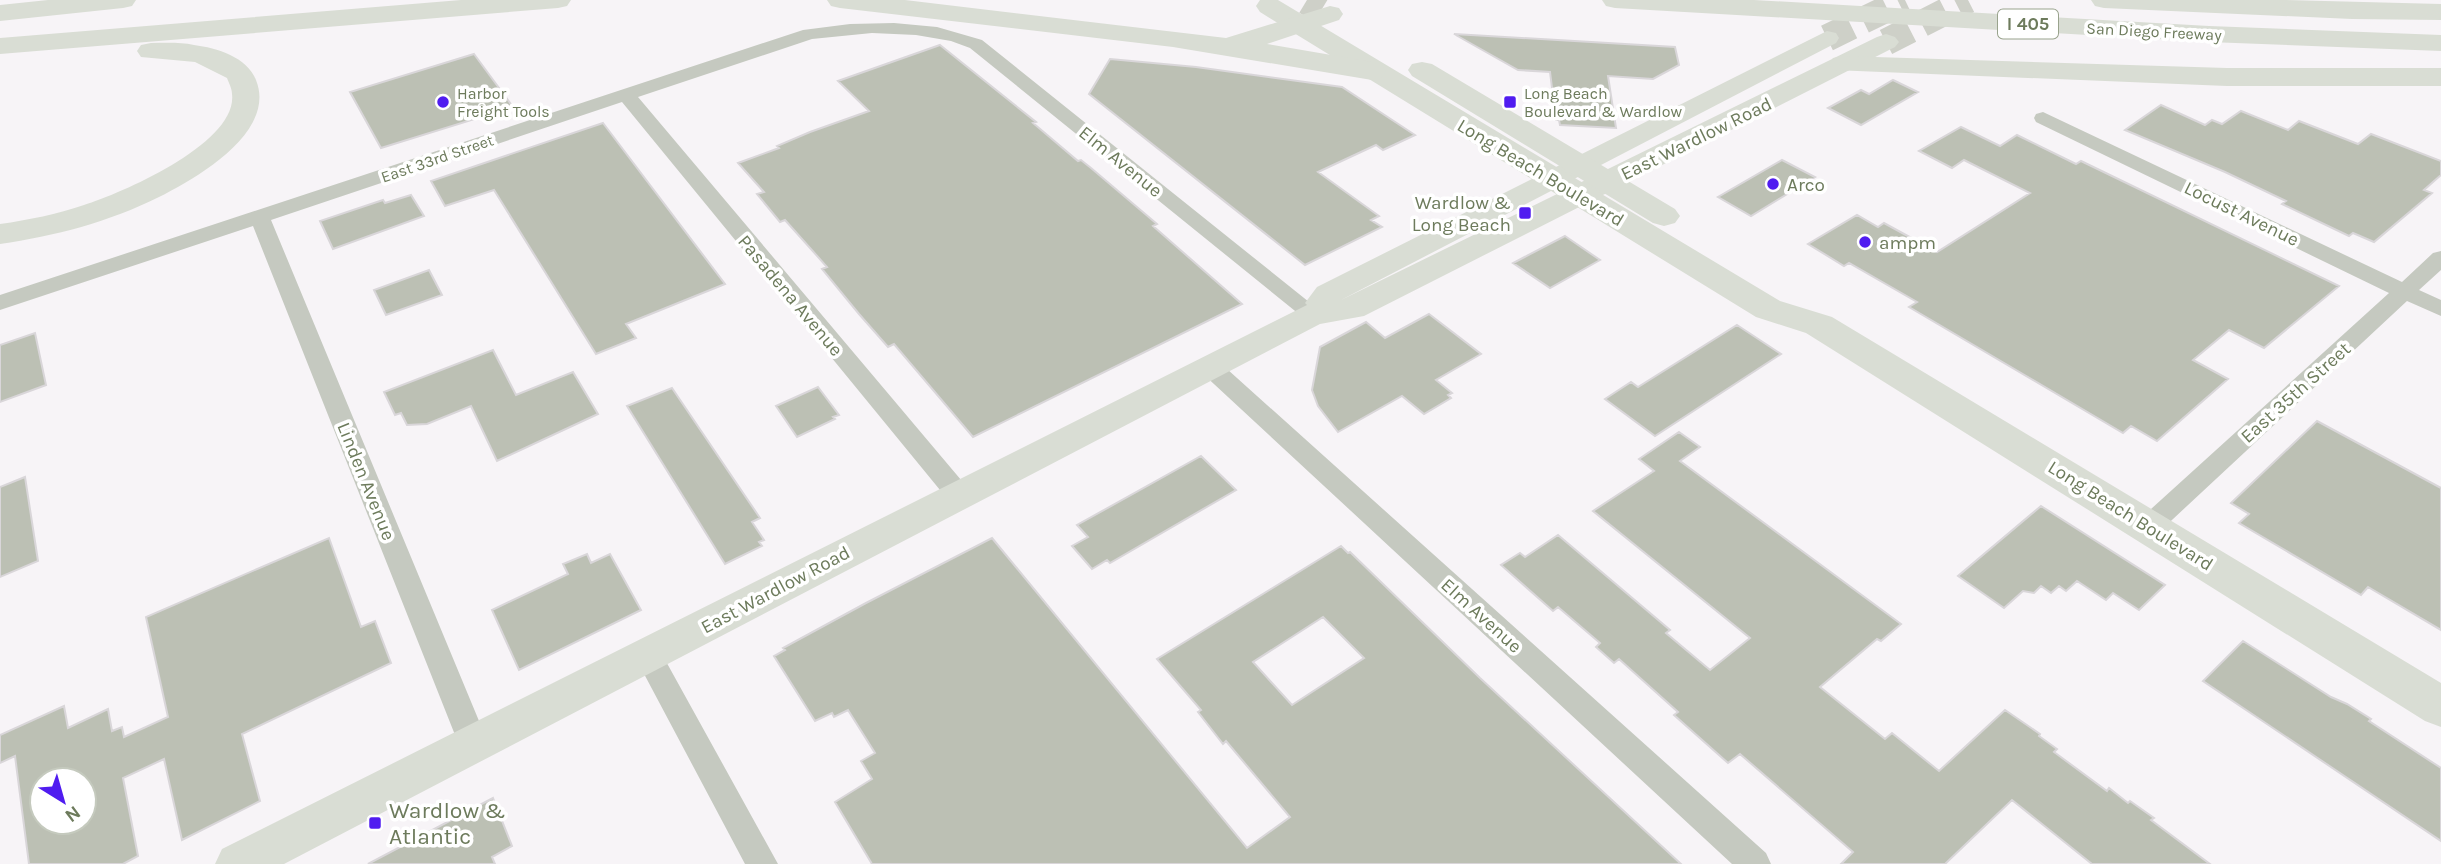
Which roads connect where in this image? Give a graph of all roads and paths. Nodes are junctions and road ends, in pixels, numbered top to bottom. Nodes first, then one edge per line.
1 (30, 0) edge
2 (123, 0) edge
3 (272, 0) edge
4 (558, 0) edge
5 (840, 0) edge
6 (1615, 0) edge
7 (1806, 0) edge
8 (1904, 0) edge
9 (2104, 0) edge
10 (0, 3) edge
11 (1269, 6) dead end
12 (445, 8) junction
13 (2441, 12) edge
14 (0, 13) edge
15 (0, 20) edge
16 (2441, 25) edge
17 (40, 26) junction
18 (1299, 26) junction
19 (0, 31) edge
20 (2441, 32) edge
21 (960, 37) joint
22 (1827, 38) tunnel mouth
23 (1886, 42) tunnel mouth
24 (1194, 43) junction
25 (2441, 43) edge
26 (0, 46) edge
27 (106, 48) junction
28 (0, 60) edge
29 (1843, 64) junction
30 (1372, 71) junction
31 (2441, 77) edge
32 (626, 95) junction
33 (2043, 118) dead end
34 (1580, 180) junction
35 (260, 218) junction
36 (0, 234) edge
37 (2441, 258) edge
38 (2406, 292) junction
39 (0, 303) edge
40 (2441, 309) edge
41 (1313, 314) junction
42 (1209, 366) junction
43 (958, 494) junction
44 (2149, 526) junction
45 (648, 655) junction
46 (2441, 707) edge
47 (474, 745) junction
48 (238, 864) edge
49 (762, 864) edge
50 (1755, 864) edge

1 - 10 main road
2 - 14 main road
3 - 17 main road
4 - 12 main road
5 - 24 main road
6 - 25 main road, San Diego Freeway / I 405
7 - 20 main road
8 - 16 main road
9 - 13 main road, San Diego Freeway
11 - 18 main road, Long Beach Boulevard
12 - 26 main road
12 - 27 main road
15 - 17 main road
17 - 19 main road
18 - 24 main road
18 - 30 main road, Long Beach Boulevard
18 - 34 main road, Long Beach Boulevard
21 - 32 street, East 33rd Street
21 - 41 street, Elm Avenue
22 - 34 main road, East Wardlow Road
23 - 29 main road, East Wardlow Road
24 - 30 main road
27 - 28 main road
27 - 36 main road
29 - 31 main road
29 - 34 main road, East Wardlow Road
30 - 34 main road, Long Beach Boulevard
32 - 35 street, East 33rd Street
32 - 43 street, Pasadena Avenue
33 - 38 street, Locust Avenue
34 - 41 main road, East Wardlow Road
34 - 44 main road, Long Beach Boulevard
35 - 39 street, East 33rd Street
35 - 47 street, Linden Avenue
37 - 38 street, East 35th Street
38 - 40 street, Locust Avenue
38 - 44 street, East 35th Street
41 - 42 main road, East Wardlow Road
42 - 43 main road, East Wardlow Road
42 - 50 street, Elm Avenue
43 - 45 main road, East Wardlow Road
44 - 46 main road, Long Beach Boulevard
45 - 47 main road, East Wardlow Road
45 - 49 street
47 - 48 main road, East Wardlow Road

